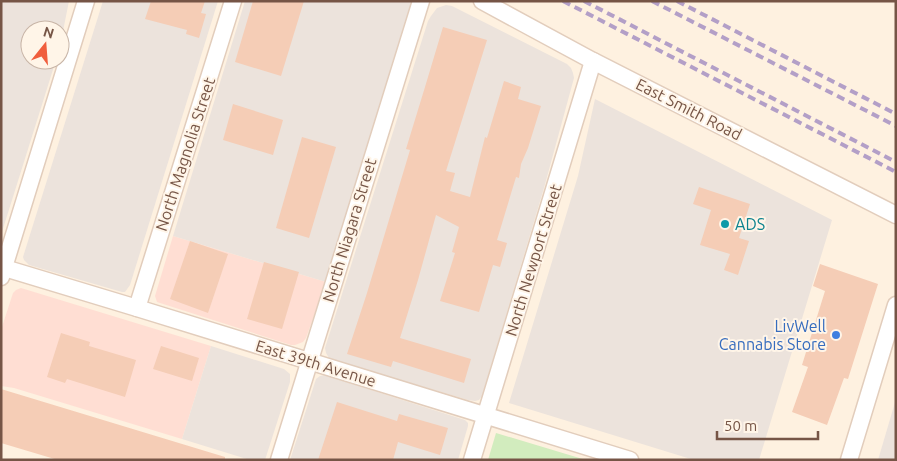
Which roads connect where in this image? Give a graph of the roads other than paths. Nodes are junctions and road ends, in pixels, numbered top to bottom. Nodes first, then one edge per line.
1 (86, 1) edge
2 (233, 1) edge
3 (421, 1) edge
4 (482, 1) edge
5 (593, 61) junction
6 (896, 215) edge
7 (2, 271) edge
8 (896, 305) edge
9 (137, 308) junction
10 (309, 361) junction
11 (486, 416) junction
12 (278, 460) edge
13 (472, 460) edge
14 (630, 460) edge
15 (849, 460) edge

1 - 7 street
2 - 9 street, North Magnolia Street
3 - 10 street, North Niagara Street
4 - 5 street, East Smith Road
5 - 6 street, East Smith Road
5 - 11 street, North Newport Street
7 - 9 street, East 39th Avenue
8 - 15 street
9 - 10 street, East 39th Avenue
10 - 11 street, East 39th Avenue
10 - 12 street, North Niagara Street
11 - 13 street, North Newport Street
11 - 14 street, East 39th Avenue

